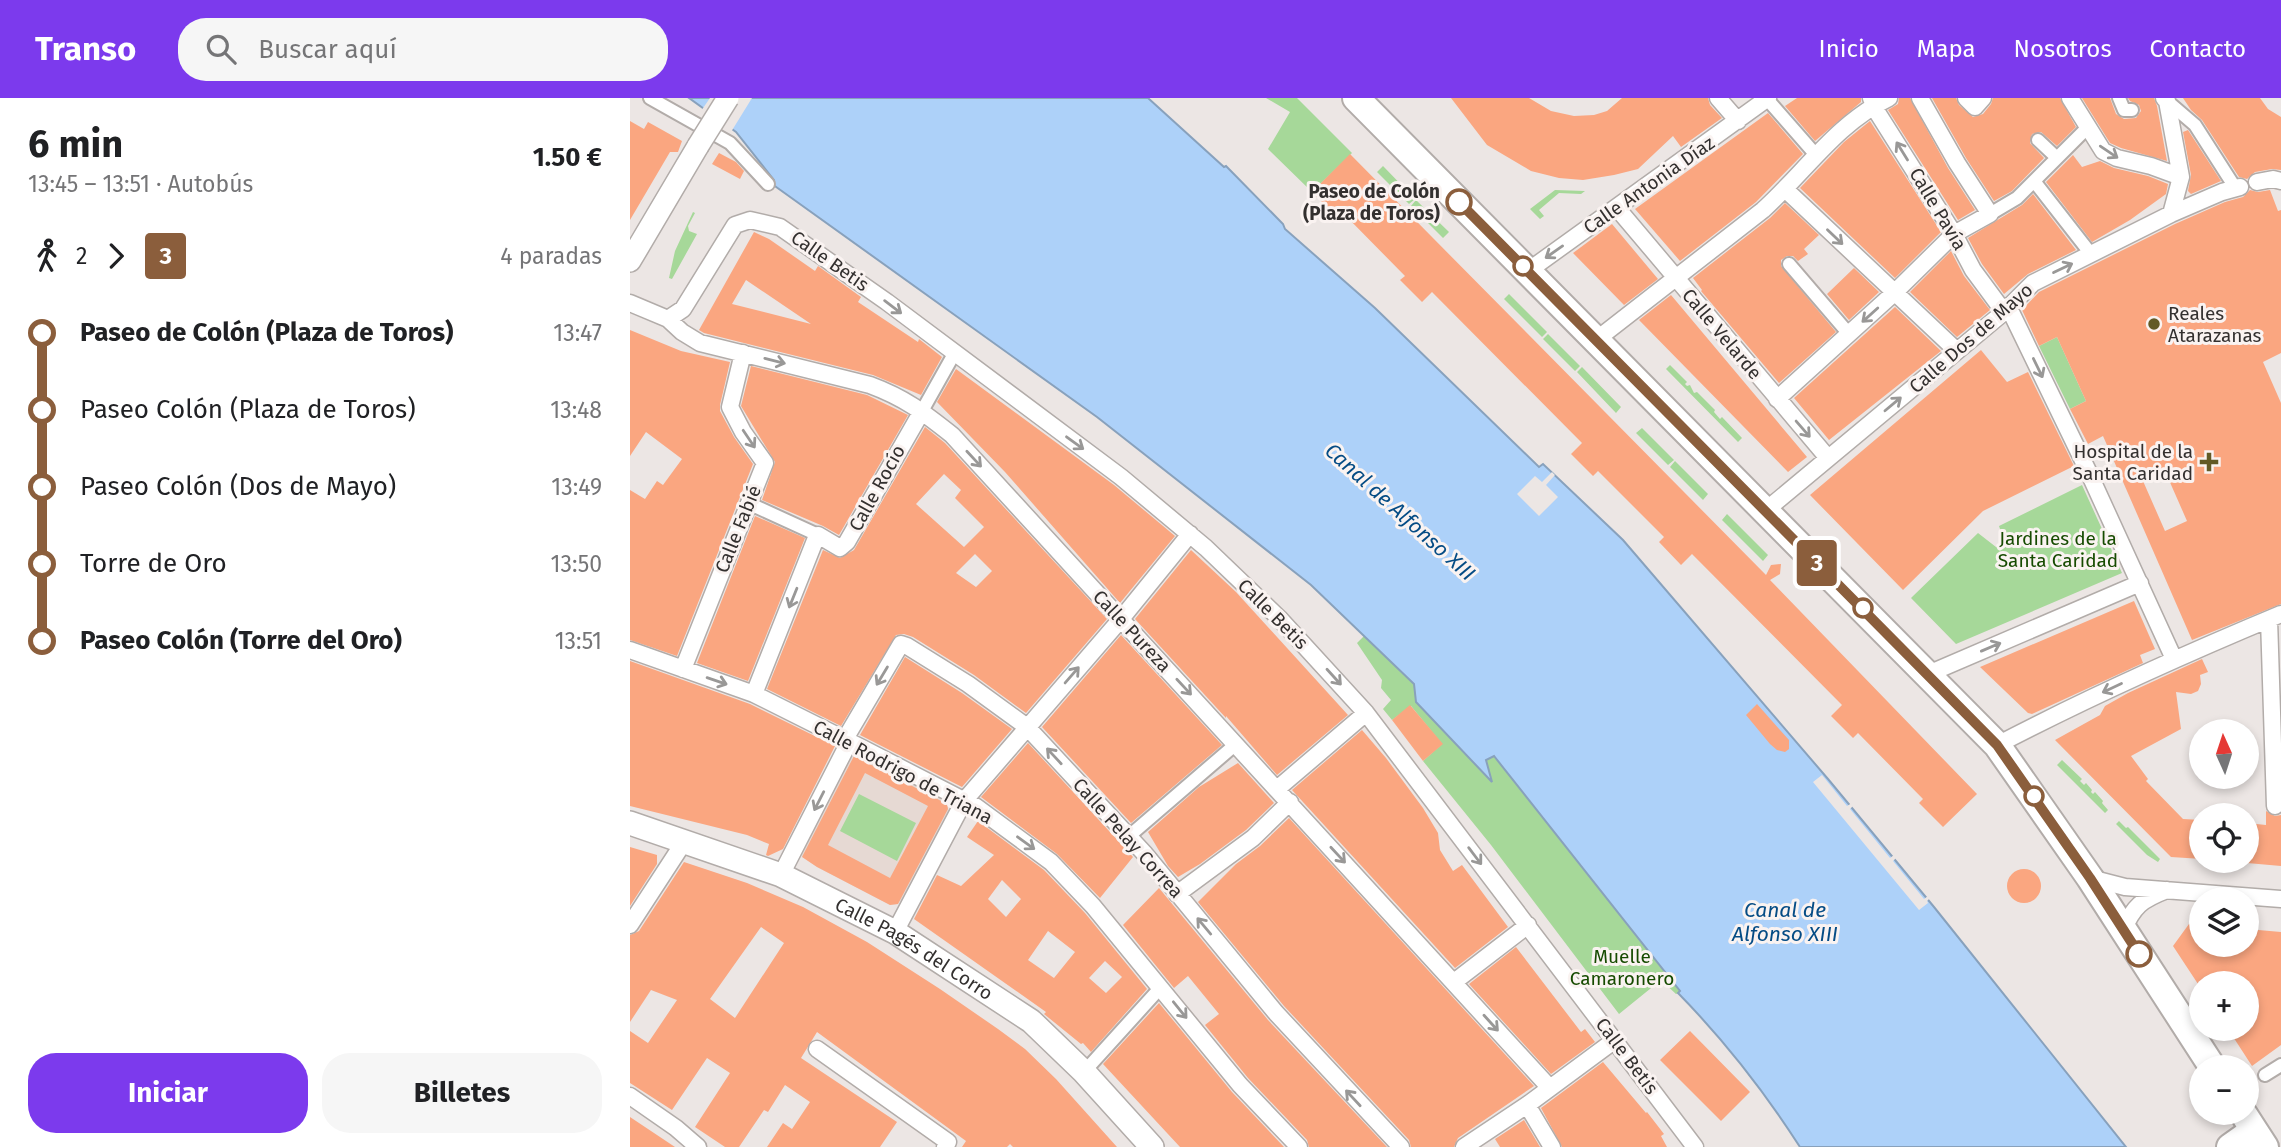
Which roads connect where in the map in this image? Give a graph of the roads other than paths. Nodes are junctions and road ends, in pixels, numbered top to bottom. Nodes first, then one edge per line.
1 (650, 98) edge
2 (728, 98) edge
3 (1356, 98) edge
4 (1718, 98) edge
5 (1768, 98) edge
6 (1920, 98) edge
7 (1966, 98) edge
8 (1983, 98) edge
9 (2070, 98) edge
10 (2119, 98) edge
11 (1879, 100) edge
12 (2165, 100) edge
13 (2132, 110) dead end
14 (1738, 121) junction
15 (2088, 127) junction
16 (2038, 140) dead end
17 (1816, 155) junction
18 (2056, 158) junction
19 (2181, 177) junction
20 (2034, 181) junction
21 (2281, 181) edge
22 (2257, 182) dead end
23 (768, 184) dead end
24 (2238, 188) joint
25 (1786, 190) junction
26 (1617, 208) junction
27 (1990, 214) junction
28 (2171, 214) junction
29 (1954, 234) junction
30 (2091, 254) junction
31 (630, 261) edge
32 (1789, 264) dead end
33 (1528, 271) junction
34 (1676, 279) junction
35 (1894, 293) junction
36 (630, 303) edge
37 (2006, 309) junction
38 (668, 319) junction
39 (1849, 334) junction
40 (1596, 341) junction
41 (1956, 351) junction
42 (743, 353) junction
43 (954, 354) junction
44 (1777, 399) junction
45 (922, 411) junction
46 (1828, 458) junction
47 (743, 508) junction
48 (1765, 511) junction
49 (1190, 534) junction
50 (818, 535) junction
51 (2140, 583) junction
52 (2275, 616) edge
53 (1121, 619) junction
54 (630, 650) edge
55 (2174, 659) junction
56 (683, 669) junction
57 (1928, 674) junction
58 (754, 694) junction
59 (1366, 713) junction
60 (1027, 727) junction
61 (845, 739) junction
62 (1236, 744) junction
63 (1997, 745) junction
64 (1278, 789) junction
65 (964, 801) junction
66 (1290, 803) junction
67 (2278, 806) edge
68 (630, 823) edge
69 (1128, 837) junction
70 (684, 842) junction
71 (781, 875) junction
72 (2090, 878) junction
73 (2169, 889) junction
74 (1177, 894) junction
75 (2281, 899) edge
76 (630, 925) edge
77 (1528, 925) junction
78 (2123, 930) junction
79 (895, 932) junction
80 (1454, 982) junction
81 (1161, 987) junction
82 (1615, 1040) junction
83 (817, 1049) dead end
84 (2205, 1055) edge
85 (2281, 1065) edge
86 (1084, 1072) junction
87 (2265, 1076) dead end
88 (1550, 1088) junction
89 (630, 1096) edge
90 (1527, 1105) junction
91 (2254, 1130) edge
92 (946, 1145) edge
93 (698, 1147) edge
94 (1152, 1147) edge
95 (1299, 1147) edge
96 (1401, 1147) edge
97 (1464, 1147) edge
98 (1552, 1147) edge
99 (1695, 1147) edge
100 (2230, 1147) edge

1 - 23 street
2 - 31 street, bridge
3 - 33 main road
4 - 14 street
5 - 14 street, Calle Antonia Díaz
5 - 17 street
6 - 27 street
7 - 8 street
9 - 15 street
10 - 13 street
11 - 17 street
29 -> 11 street, Calle Pavía
12 - 19 street
12 - 24 street
14 - 26 street, Calle Antonia Díaz
15 - 18 street
15 -> 19 street
16 - 18 street
17 - 25 street
18 - 20 street
19 - 28 street
20 - 27 street
20 - 30 street
21 - 22 street
24 - 28 street, Calle Dos de Mayo
25 - 34 street
25 -> 35 street
26 -> 33 street, Calle Antonia Díaz
26 - 34 street, Calle Velarde
27 - 29 street
28 - 30 street, Calle Dos de Mayo
29 - 35 street
29 - 37 street, Calle Pavía
37 -> 30 street, Calle Dos de Mayo
32 - 39 street
33 - 40 main road
34 - 40 street
34 - 44 street, Calle Velarde
35 -> 39 street
35 - 41 street
36 - 38 street, Calle Pureza
37 - 41 street, Calle Dos de Mayo
37 -> 51 street, Calle Pavía
38 - 42 street, Calle Pureza
38 -> 43 street, Calle Betis
39 - 44 street
40 - 48 main road
46 -> 41 street, Calle Dos de Mayo
42 -> 45 street, Calle Pureza
42 -> 47 street, Calle Fabié
43 - 45 street
43 -> 49 street, Calle Betis
44 -> 46 street, Calle Velarde
45 - 50 street, Calle Rocío
45 -> 53 street, Calle Pureza
46 - 48 street, Calle Dos de Mayo
47 - 50 street, Calle Rocío
47 - 56 street, Calle Fabié
48 - 57 main road
49 - 53 street
49 -> 59 street, Calle Betis
50 -> 58 street
51 - 55 street, Calle Pavía
57 -> 51 street
52 - 55 street
52 - 67 street
60 -> 53 street
53 -> 62 street, Calle Pureza
54 - 56 street, Calle Rodrigo de Triana
55 -> 63 street
56 -> 58 street, Calle Rodrigo de Triana
57 - 63 main road
58 - 61 street, Calle Rodrigo de Triana
59 - 64 street
59 -> 77 street, Calle Betis
60 -> 61 street, Calle Pelay Correa
60 - 65 street
69 -> 60 street, Calle Pelay Correa
61 - 65 street, Calle Rodrigo de Triana
61 -> 71 street
62 - 64 street, Calle Pureza
62 - 69 street
63 - 72 main road
64 - 66 street, Calle Pureza
65 - 79 street
65 -> 81 street, Calle Rodrigo de Triana
66 - 74 street
66 -> 80 street, Calle Pureza
68 - 70 main road, Calle Pagés del Corro
69 - 74 street, Calle Pelay Correa
70 - 71 main road, Calle Pagés del Corro
70 - 76 street
71 - 79 main road, Calle Pagés del Corro
72 - 73 street
72 - 78 main road
73 - 75 street
73 - 78 street
96 -> 74 street, Calle Pelay Correa
77 - 80 street
77 - 82 street, Calle Betis
78 - 84 main road
79 - 86 main road, Calle Pagés del Corro
80 -> 88 street, Calle Pureza
81 - 86 street
81 -> 95 street, Calle Rodrigo de Triana
82 - 88 street
82 - 99 street, Calle Betis
83 - 92 street
85 - 87 street
86 - 94 main road, Calle Pagés del Corro
88 - 90 street
89 - 93 street
90 - 97 street
90 - 98 street
91 - 100 main road

